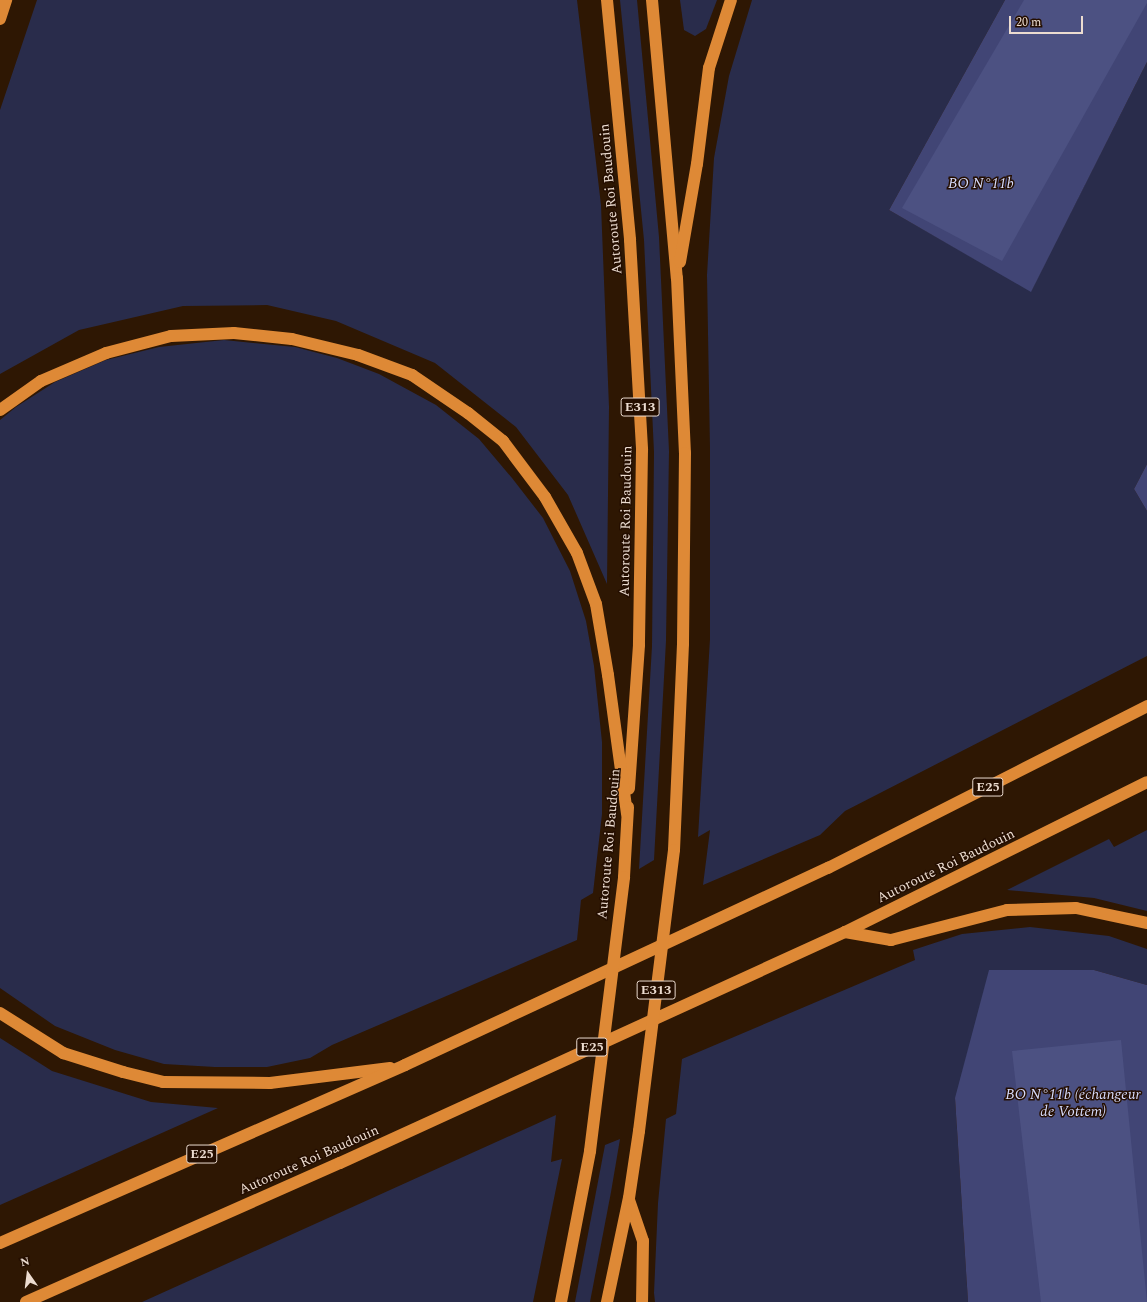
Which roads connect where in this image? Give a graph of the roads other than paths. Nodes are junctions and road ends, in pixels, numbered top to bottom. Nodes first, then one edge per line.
1 (6, 0) edge
2 (607, 0) edge
3 (652, 0) edge
4 (731, 0) edge
5 (0, 19) edge
6 (677, 278) junction
7 (0, 410) edge
8 (1147, 706) edge
9 (1147, 782) edge
10 (628, 814) junction
11 (1147, 923) edge
12 (844, 932) junction
13 (0, 1013) edge
14 (405, 1065) junction
15 (629, 1198) junction
16 (0, 1243) edge
17 (26, 1302) edge
18 (561, 1302) edge
19 (607, 1302) edge
20 (642, 1302) edge

1 - 5 highway
2 - 10 highway, Autoroute Roi Baudouin / E313
3 - 6 highway, E313
4 - 6 highway
6 - 15 highway, E313, bridge
7 - 10 highway
8 - 14 highway, E25
9 - 12 highway, Autoroute Roi Baudouin / E25
10 - 18 highway, Autoroute Roi Baudouin / E313, bridge
11 - 12 highway
12 - 17 highway, Autoroute Roi Baudouin / E25
13 - 14 highway
14 - 16 highway, E25
15 - 19 highway, E313
15 - 20 highway

